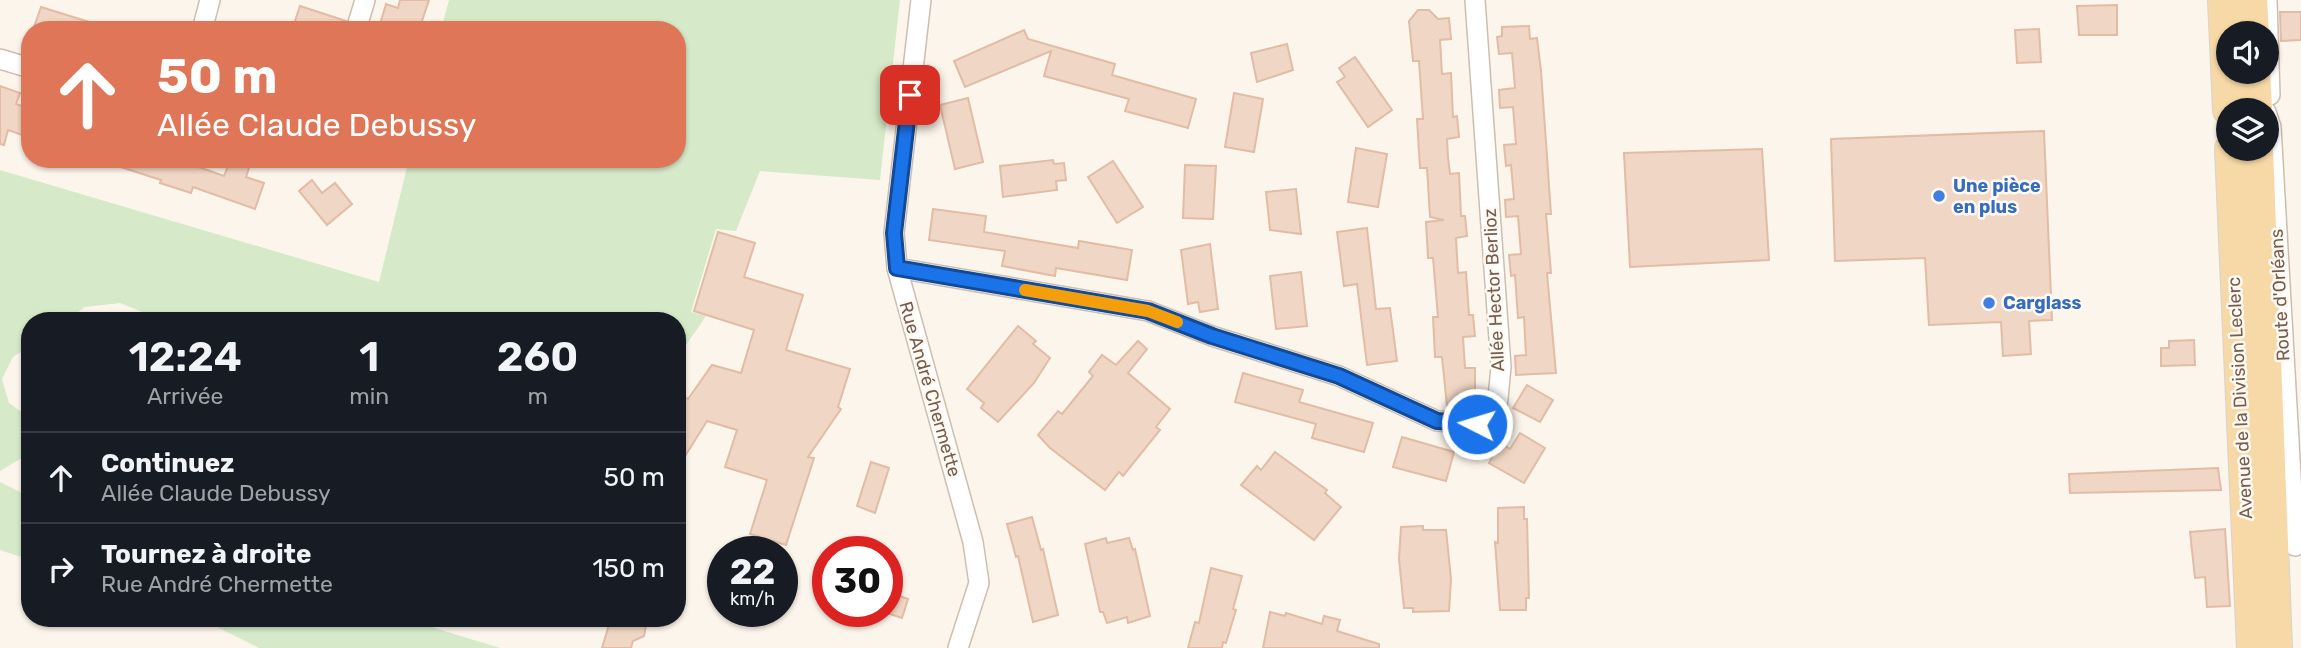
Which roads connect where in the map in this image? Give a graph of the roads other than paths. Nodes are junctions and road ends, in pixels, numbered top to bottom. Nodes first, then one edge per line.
1 (210, 0) edge
2 (365, 0) edge
3 (921, 0) edge
4 (1475, 0) edge
5 (2223, 0) edge
6 (2252, 0) edge
7 (2267, 0) edge
8 (204, 21) edge
9 (359, 21) edge
10 (2253, 21) edge
11 (0, 59) edge
12 (21, 65) edge
13 (2227, 98) edge
14 (2265, 98) edge
15 (2231, 161) edge
16 (2266, 161) edge
17 (897, 268) junction
18 (2290, 547) edge
19 (958, 648) edge
20 (2252, 648) edge
21 (2277, 648) edge

1 - 8 street
2 - 9 street
3 - 17 street, Rue André Chermette
4 - 17 street, Allée Hector Berlioz
5 - 13 main road
6 - 10 main road
7 - 14 street
11 - 12 street
15 - 20 main road, Avenue de la Division Leclerc
16 - 18 main road, Avenue de la Division Leclerc
17 - 19 street, Rue André Chermette
18 - 21 main road, Avenue de la Division Leclerc

